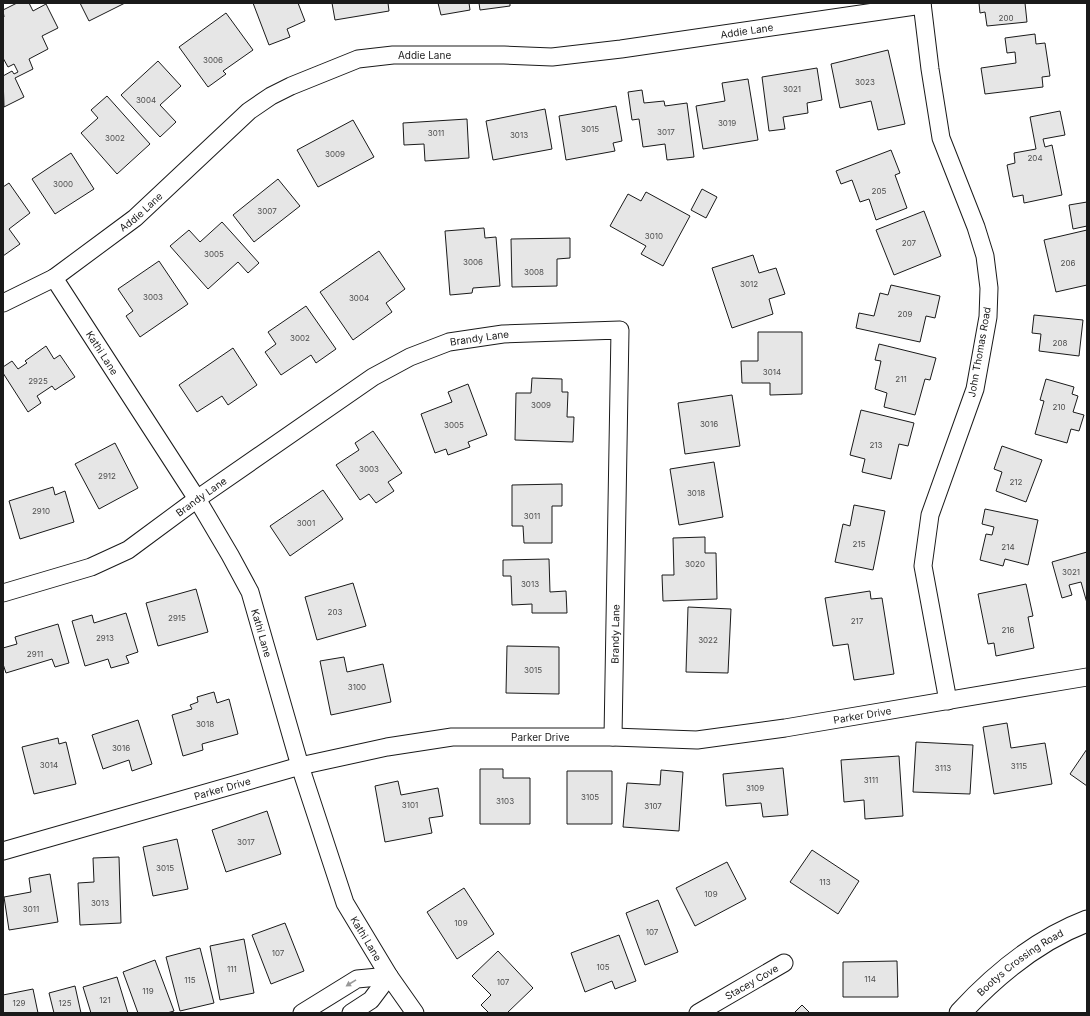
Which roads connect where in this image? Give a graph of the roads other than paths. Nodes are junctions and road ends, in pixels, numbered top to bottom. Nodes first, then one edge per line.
1 (922, 4) edge
2 (54, 278) junction
3 (3, 303) edge
4 (197, 499) junction
5 (3, 593) edge
6 (1087, 677) edge
7 (948, 700) junction
8 (614, 737) junction
9 (300, 766) junction
10 (3, 851) edge
11 (1087, 921) edge
12 (784, 963) dead end
13 (388, 976) junction
14 (302, 1013) edge
15 (351, 1013) edge
16 (415, 1013) edge
17 (698, 1013) edge
18 (960, 1013) edge

1 - 2 street, Addie Lane
1 - 7 street, John Thomas Road
2 - 3 street, Addie Lane
2 - 4 street, Kathi Lane
4 - 5 street, Brandy Lane
4 - 8 street, Brandy Lane
4 - 9 street, Kathi Lane
6 - 7 street, Parker Drive
7 - 8 street, Parker Drive
8 - 9 street, Parker Drive
9 - 10 street, Parker Drive
9 - 13 street, Kathi Lane
11 - 18 street, Bootys Crossing Road
12 - 17 street, Stacey Cove
13 -> 14 street
13 - 15 street
13 - 16 street, Kathi Lane

